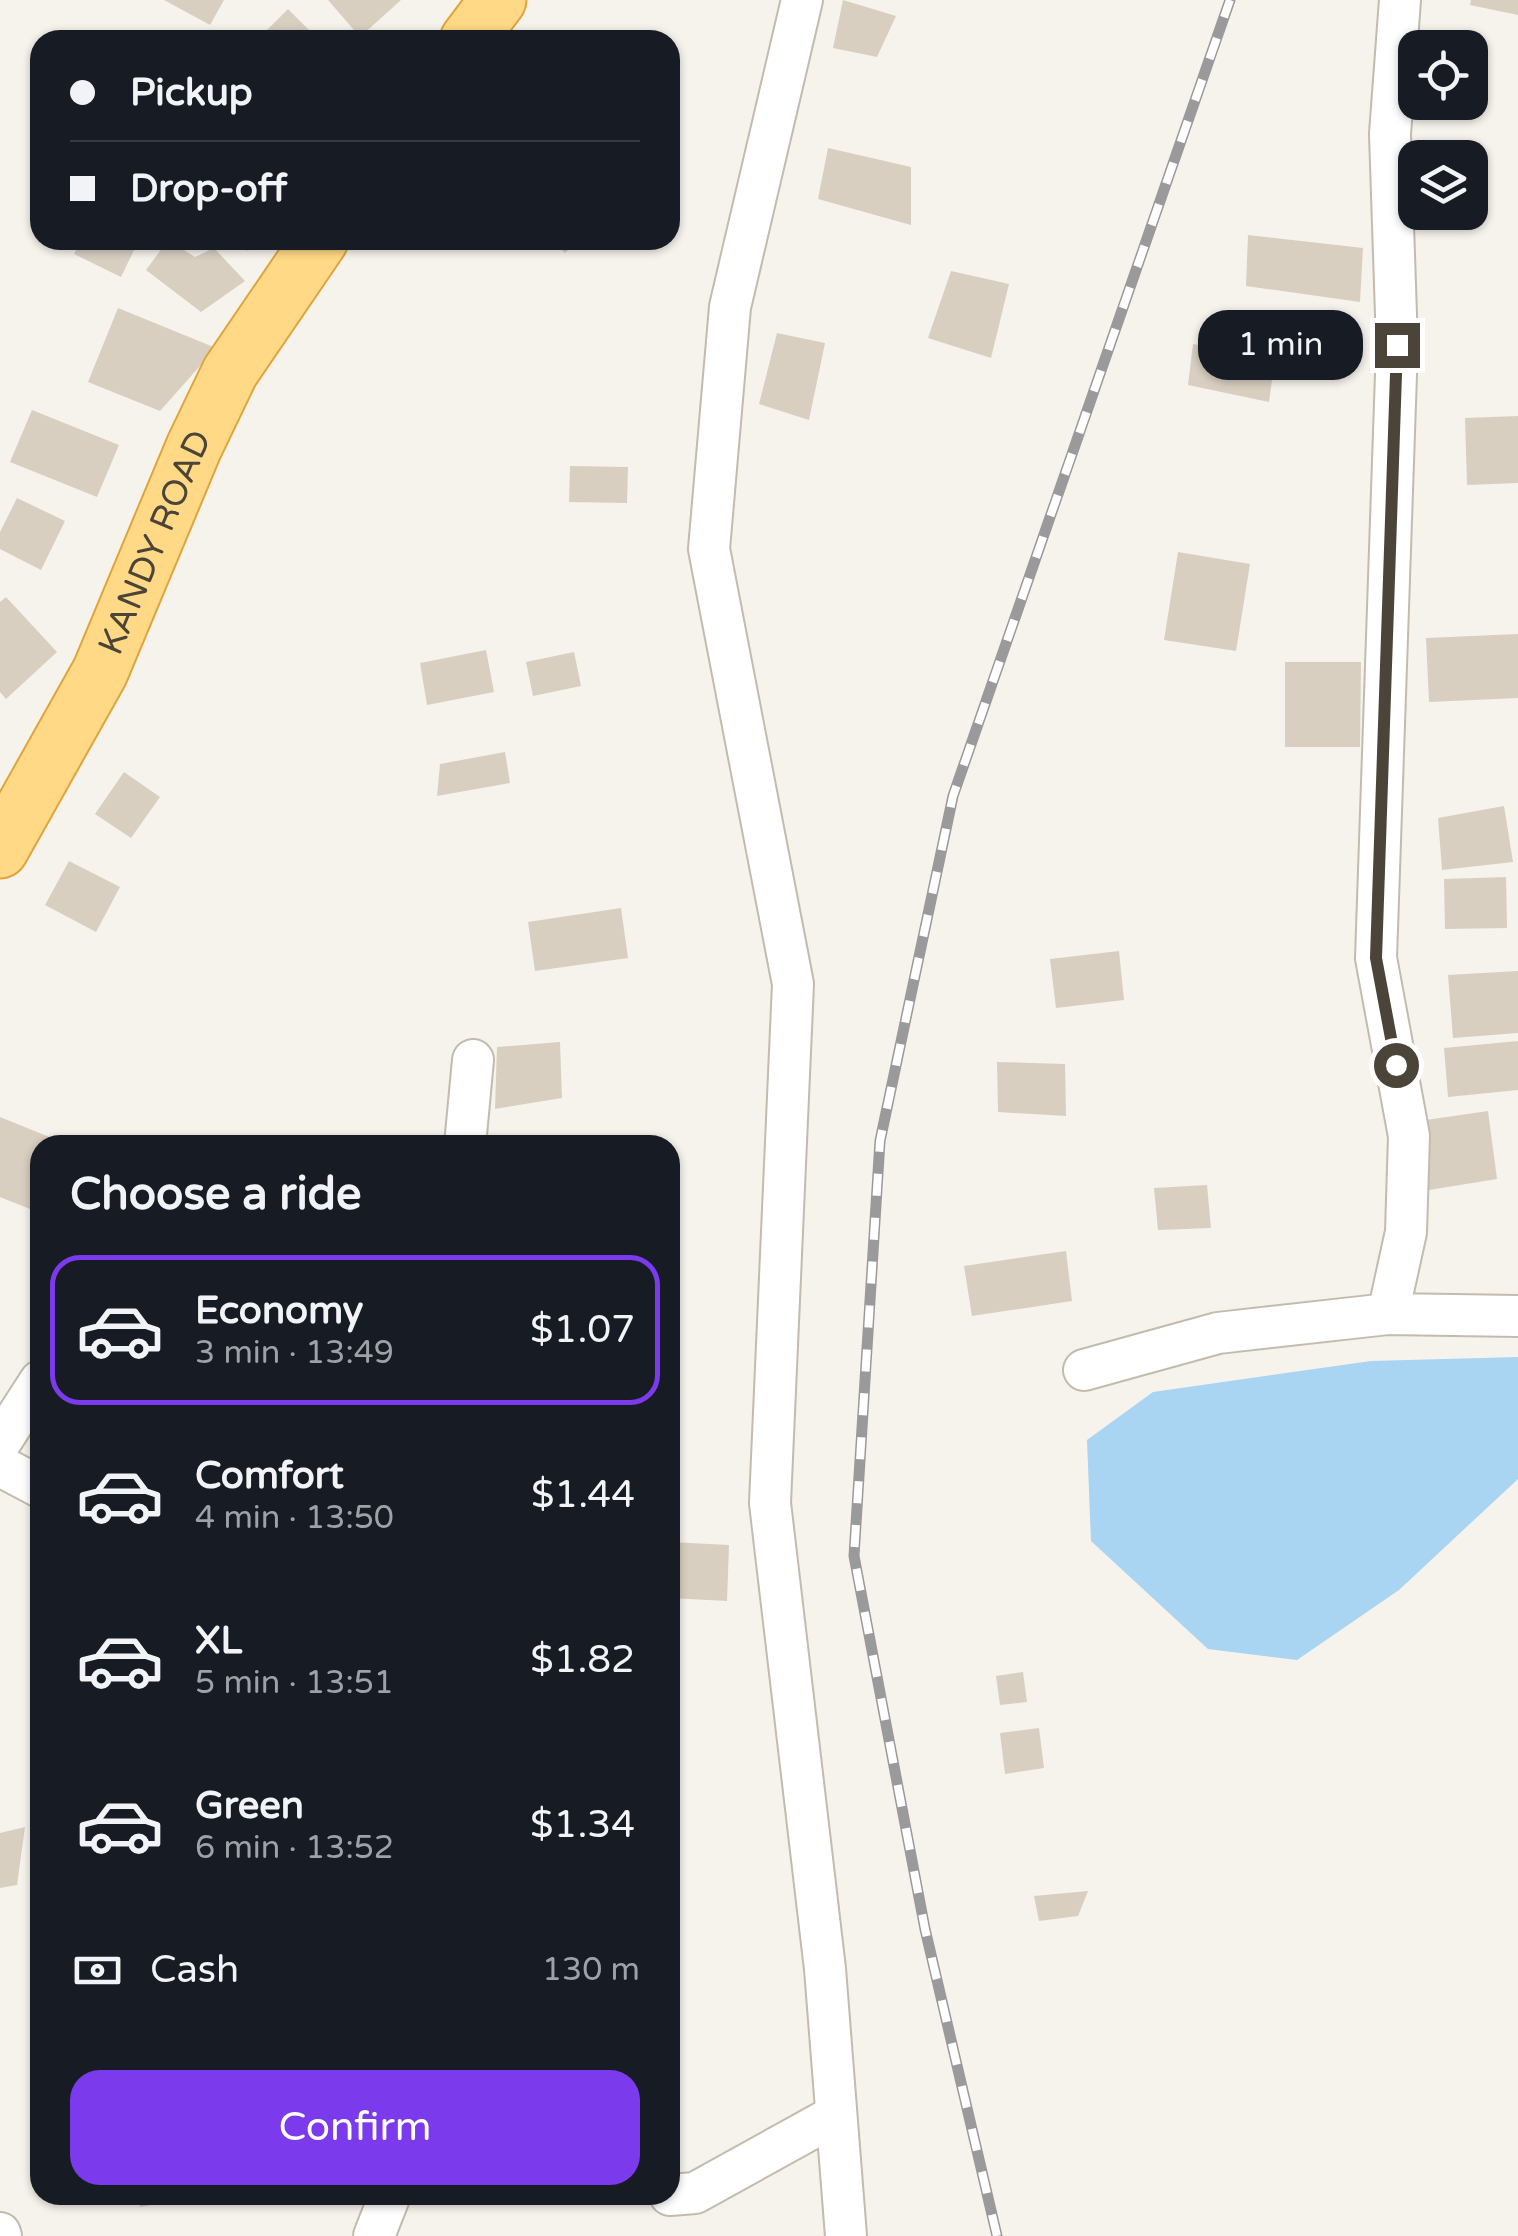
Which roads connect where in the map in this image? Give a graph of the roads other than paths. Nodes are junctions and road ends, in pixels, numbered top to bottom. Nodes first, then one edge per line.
1 (498, 0) edge
2 (802, 0) edge
3 (1400, 0) edge
4 (476, 30) edge
5 (313, 250) edge
6 (0, 850) edge
7 (473, 1060) dead end
8 (466, 1135) edge
9 (1388, 1314) junction
10 (1518, 1316) edge
11 (1084, 1370) dead end
12 (30, 1396) edge
13 (0, 1443) edge
14 (0, 1466) edge
15 (30, 1482) edge
16 (836, 2115) junction
17 (680, 2194) edge
18 (386, 2205) edge
19 (374, 2236) edge
20 (846, 2236) edge

1 - 4 highway
2 - 16 street
3 - 9 street
5 - 6 highway, KANDY ROAD
7 - 8 street
9 - 10 street
9 - 11 street
12 - 13 street
14 - 15 street
16 - 17 street
16 - 20 street
18 - 19 street

